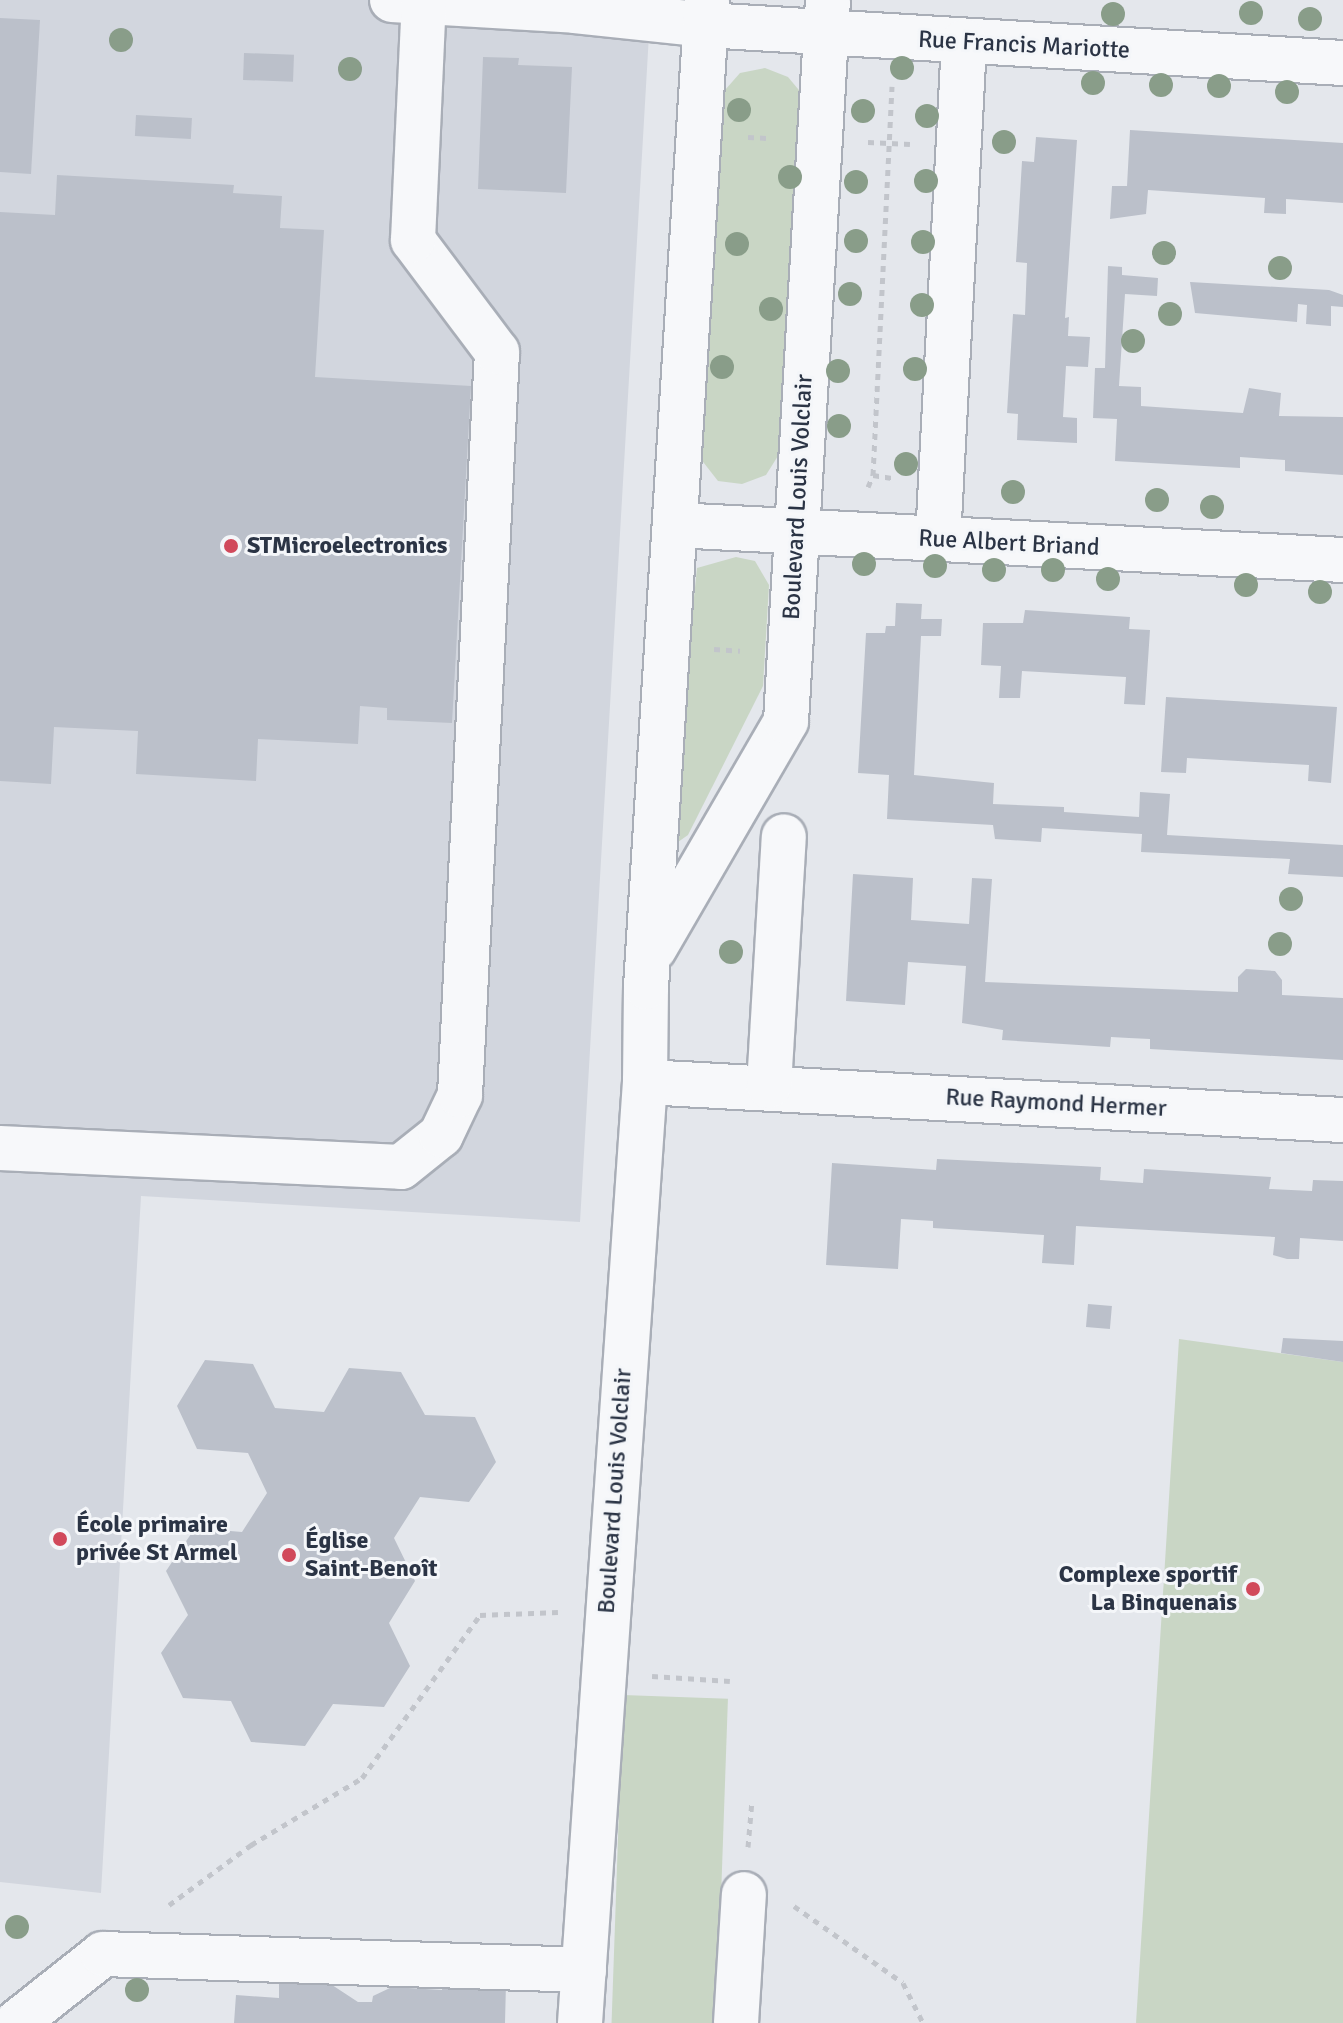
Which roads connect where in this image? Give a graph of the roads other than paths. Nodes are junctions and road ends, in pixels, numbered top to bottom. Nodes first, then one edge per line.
1 (408, 1) edge
2 (706, 13) edge
3 (827, 16) edge
4 (964, 42) junction
5 (1343, 63) edge
6 (675, 525) junction
7 (796, 532) junction
8 (938, 539) junction
9 (1343, 560) edge
10 (784, 836) dead end
11 (649, 959) junction
12 (645, 1082) junction
13 (769, 1086) junction
14 (1343, 1120) edge
15 (0, 1148) edge
16 (744, 1894) road end
17 (584, 1970) junction
18 (16, 2023) edge
19 (580, 2023) edge
20 (736, 2023) edge

1 - 2 street, Rue Francis Mariotte
1 - 15 street
2 - 3 street, Rue Francis Mariotte
2 - 6 street, Boulevard Louis Volclair
3 - 4 street, Rue Francis Mariotte
3 - 7 street, Boulevard Louis Volclair
4 - 5 street, Rue Francis Mariotte
4 - 8 street
6 - 7 street, Rue Albert Briand
6 - 11 street, Boulevard Louis Volclair
7 - 8 street, Rue Albert Briand
7 - 11 street, Boulevard Louis Volclair
8 - 9 street, Rue Albert Briand
10 - 13 street
11 - 12 street, Boulevard Louis Volclair
12 - 13 street, Rue Raymond Hermer
12 - 17 street, Boulevard Louis Volclair
13 - 14 street, Rue Raymond Hermer
16 - 20 street
17 - 18 street
17 - 19 street, Boulevard Louis Volclair

